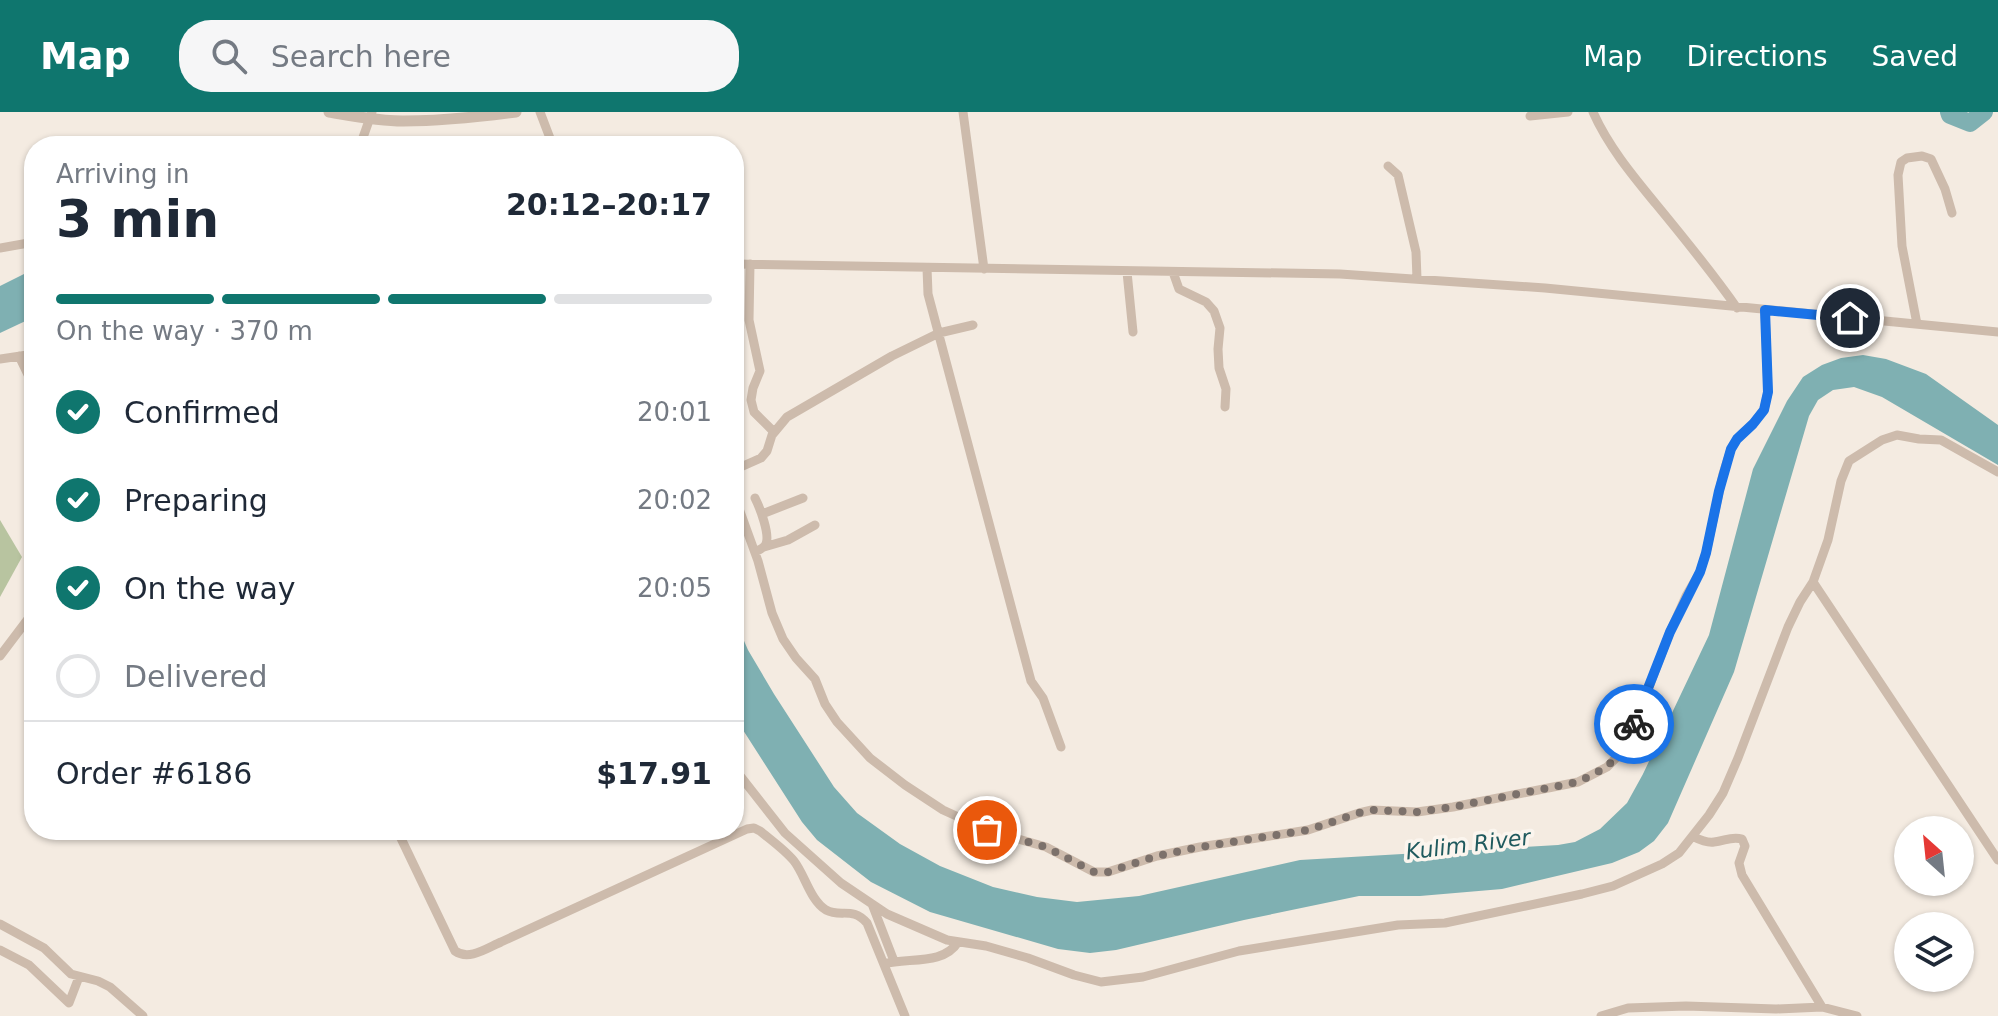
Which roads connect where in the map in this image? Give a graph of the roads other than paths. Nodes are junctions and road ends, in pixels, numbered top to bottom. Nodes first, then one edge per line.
1 (329, 112) edge
2 (516, 112) edge
3 (540, 112) edge
4 (963, 112) edge
5 (1568, 112) edge
6 (1593, 112) edge
7 (371, 116) edge
8 (1530, 116) dead end
9 (364, 136) edge
10 (549, 136) edge
11 (1388, 166) dead end
12 (1952, 213) dead end
13 (24, 244) edge
14 (0, 248) edge
15 (744, 264) edge
16 (750, 264) junction
17 (927, 268) junction
18 (984, 269) junction
19 (1127, 272) junction
20 (1173, 272) junction
21 (1417, 279) junction
22 (1737, 308) junction
23 (1765, 310) junction
24 (1917, 324) junction
25 (973, 325) dead end
26 (1133, 332) dead end
27 (1998, 332) edge
28 (939, 333) junction
29 (24, 355) edge
30 (19, 356) junction
31 (0, 359) edge
32 (24, 366) edge
33 (1225, 407) dead end
34 (774, 432) junction
35 (744, 466) edge
36 (1998, 472) edge
37 (755, 498) dead end
38 (803, 498) dead end
39 (762, 514) junction
40 (815, 525) dead end
41 (744, 527) edge
42 (760, 550) junction
43 (1813, 582) junction
44 (24, 624) edge
45 (0, 656) edge
46 (1061, 747) dead end
47 (744, 781) edge
48 (744, 830) edge
49 (1694, 837) junction
50 (402, 840) edge
51 (723, 840) edge
52 (1998, 860) edge
53 (872, 903) junction
54 (0, 924) edge
55 (958, 942) junction
56 (0, 950) edge
57 (889, 962) junction
58 (78, 980) junction
59 (1822, 1007) junction
60 (1775, 1013) edge
61 (143, 1016) edge
62 (905, 1016) edge
63 (1601, 1016) edge
64 (1857, 1016) edge

1 - 7 street
2 - 7 street
3 - 10 street
4 - 18 street
5 - 8 street
6 - 22 street
7 - 9 street
11 - 21 street
12 - 24 street
13 - 14 street
15 - 16 street
16 - 17 street
16 - 34 street
17 - 18 street
17 - 28 street
18 - 19 street
19 - 20 street
19 - 26 street
20 - 21 street
20 - 33 street
21 - 22 street
22 - 23 street
23 - 24 street
23 - 42 street
24 - 27 street
25 - 28 street
28 - 34 street
28 - 46 street
29 - 30 street
30 - 31 street
30 - 32 street
34 - 35 street
36 - 43 street
37 - 39 street
38 - 39 street
39 - 42 street
40 - 42 street
41 - 42 street
43 - 49 street
43 - 52 street
44 - 45 street
47 - 53 street
48 - 57 street
49 - 55 street
49 - 59 street
50 - 51 street
53 - 55 street
53 - 57 street
54 - 58 street
55 - 57 street
56 - 58 street
57 - 62 street
58 - 61 street
59 - 60 street
59 - 64 street
60 - 63 street

